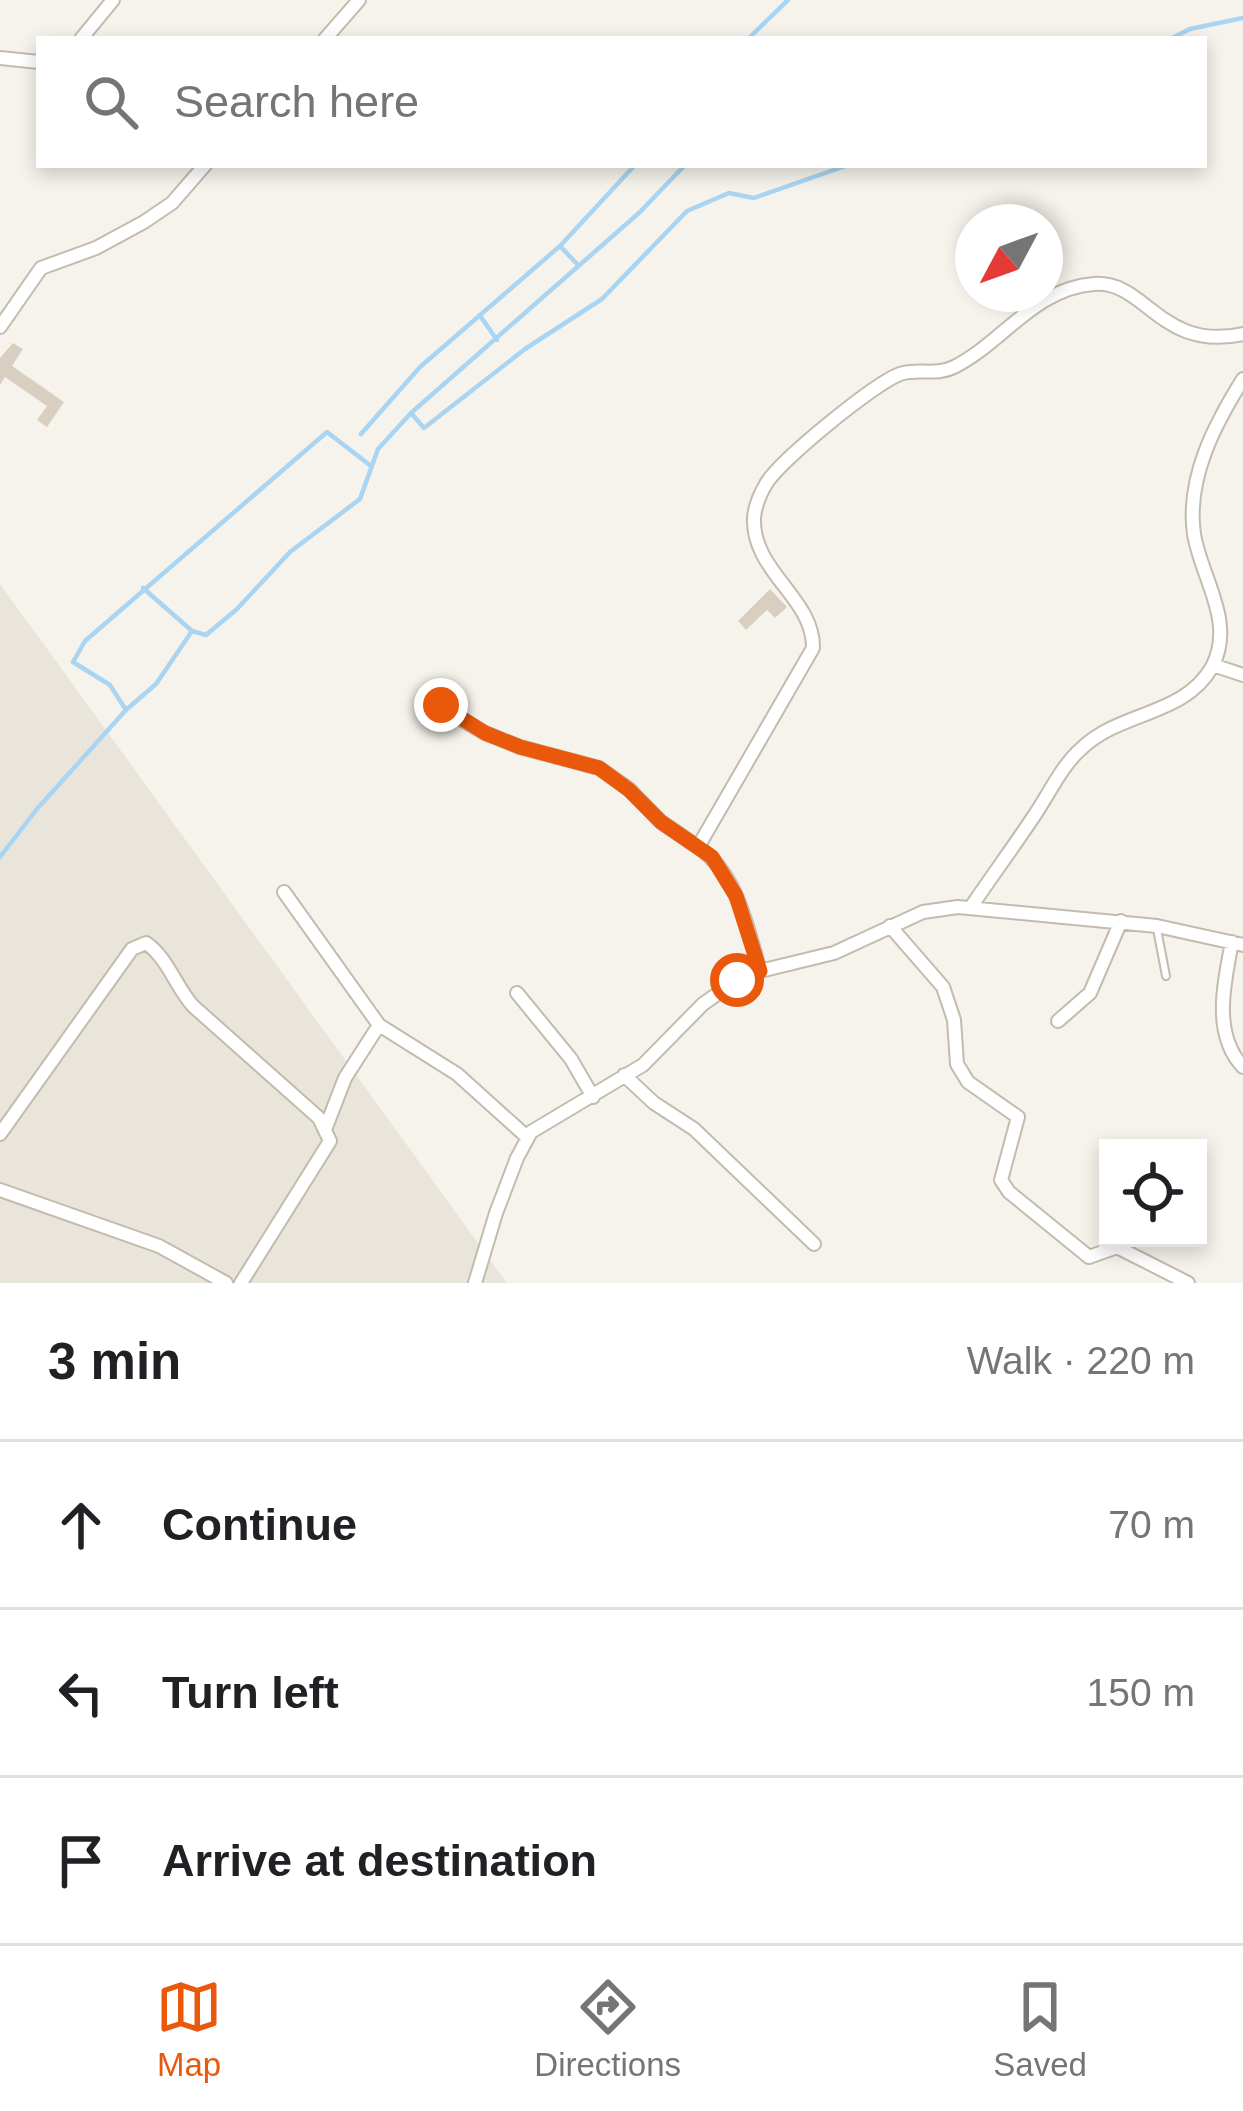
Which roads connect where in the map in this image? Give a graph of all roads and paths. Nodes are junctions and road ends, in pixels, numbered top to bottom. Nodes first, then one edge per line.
1 (113, 0) edge
2 (359, 0) edge
3 (83, 36) edge
4 (328, 36) edge
5 (0, 58) edge
6 (36, 62) edge
7 (202, 168) edge
8 (0, 327) edge
9 (1243, 334) edge
10 (1243, 379) edge
11 (1213, 665) junction
12 (1243, 675) edge
13 (436, 705) dead end
14 (698, 848) junction
15 (284, 892) dead end
16 (971, 907) junction
17 (1121, 922) junction
18 (890, 926) junction
19 (1156, 926) junction
20 (1238, 944) edge
21 (760, 971) junction
22 (1166, 976) dead end
23 (517, 993) dead end
24 (1058, 1022) dead end
25 (379, 1025) junction
26 (1243, 1067) edge
27 (624, 1076) junction
28 (593, 1097) junction
29 (326, 1127) junction
30 (0, 1134) edge
31 (527, 1137) junction
32 (0, 1190) edge
33 (814, 1244) dead end
34 (478, 1282) edge
35 (226, 1283) edge
36 (241, 1283) edge
37 (1188, 1283) edge

1 - 3 street
2 - 4 street
5 - 6 street
7 - 8 street
9 - 14 street
10 - 11 street
11 - 12 street
11 - 16 street
13 - 14 street
14 - 21 street
15 - 25 street
16 - 17 street
16 - 18 street
17 - 19 street
17 - 24 street
18 - 21 street
18 - 37 street
19 - 20 street
19 - 22 lane
20 - 26 street
21 - 27 street
23 - 28 street
25 - 29 street
25 - 31 street
27 - 28 street
27 - 33 street
28 - 31 street
29 - 30 street
29 - 36 street
31 - 34 street
32 - 35 street

